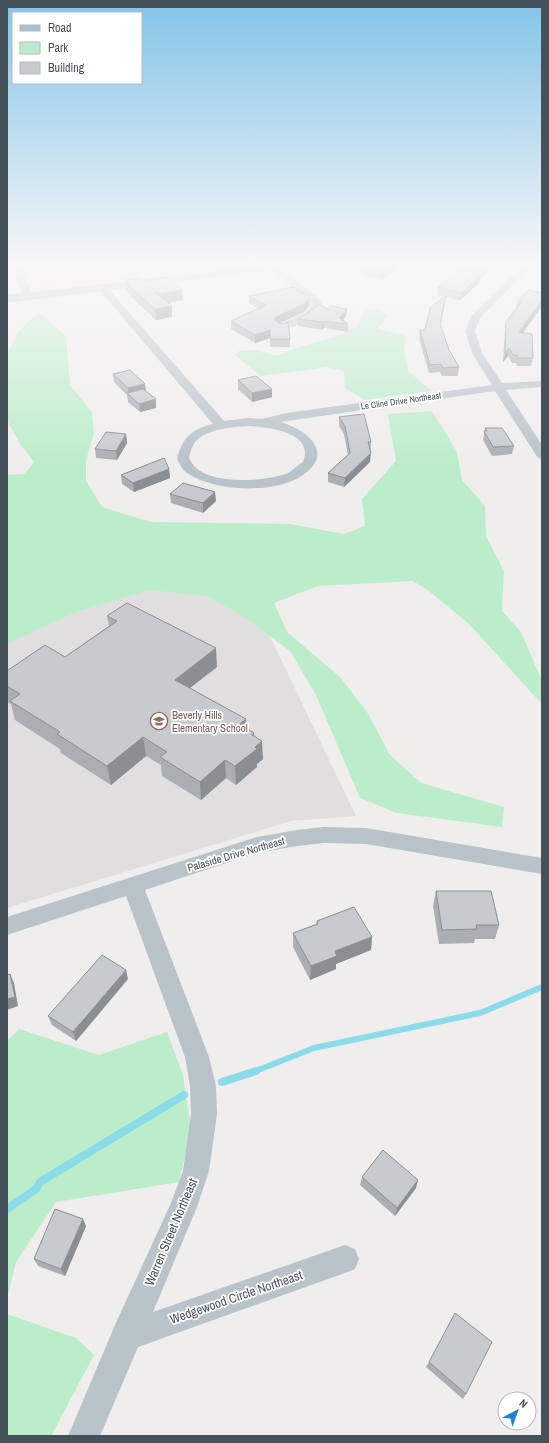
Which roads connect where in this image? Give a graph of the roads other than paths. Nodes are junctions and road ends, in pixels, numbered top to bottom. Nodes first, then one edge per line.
1 (139, 330) edge
2 (471, 330) edge
3 (542, 384) edge
4 (499, 387) junction
5 (261, 423) junction
6 (221, 425) junction
7 (542, 455) edge
8 (542, 866) edge
9 (133, 885) junction
10 (7, 926) edge
11 (346, 1259) dead end
12 (126, 1336) junction
13 (84, 1436) edge

1 - 6 street
2 - 4 street
3 - 4 street, Le Cline Drive Northeast
4 - 5 street, Le Cline Drive Northeast
4 - 7 street
5 - 6 street
5 - 6 street
8 - 9 street, Palaside Drive Northeast
9 - 10 street, Palaside Drive Northeast
9 - 12 street, Warren Street Northeast
11 - 12 street, Wedgewood Circle Northeast
12 - 13 street, Warren Street Northeast

